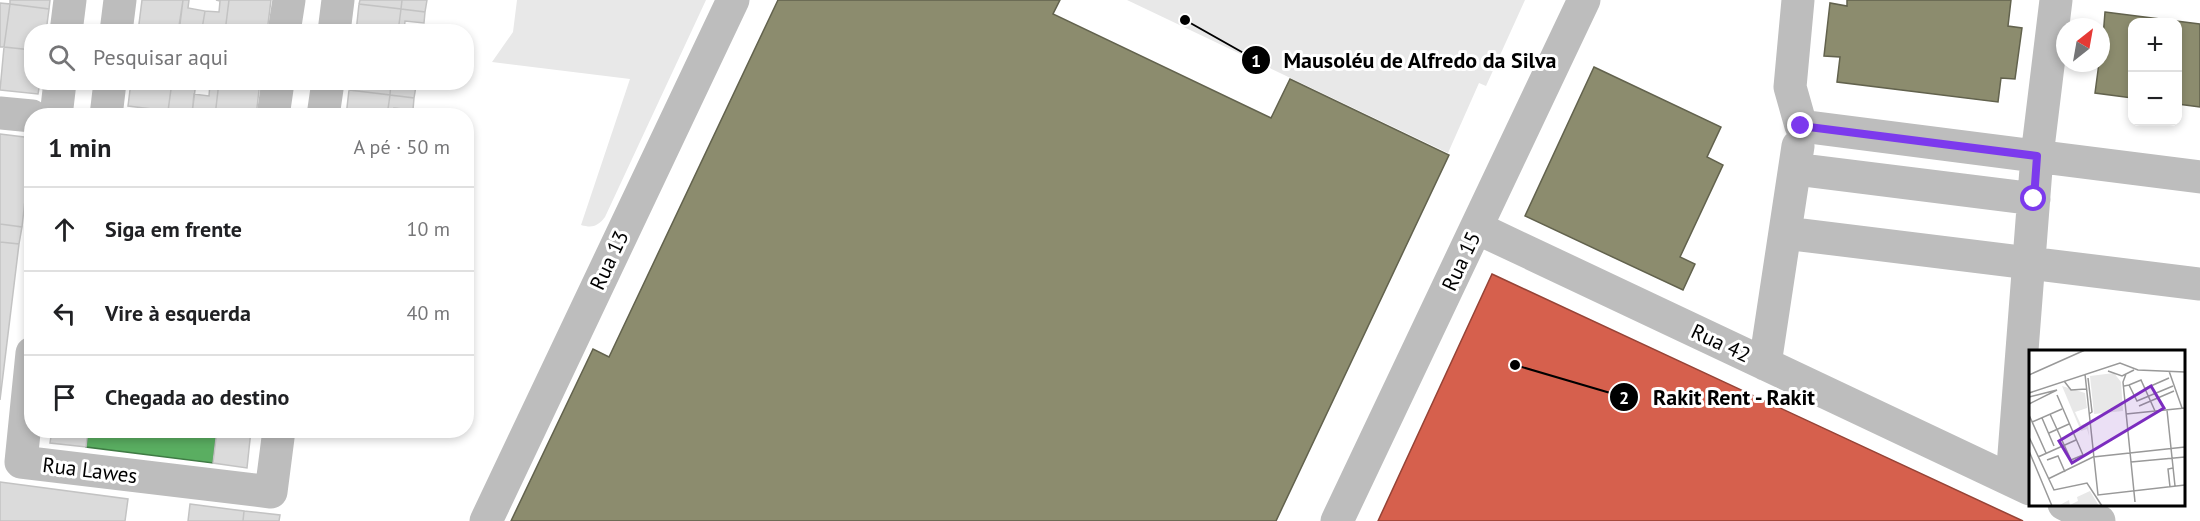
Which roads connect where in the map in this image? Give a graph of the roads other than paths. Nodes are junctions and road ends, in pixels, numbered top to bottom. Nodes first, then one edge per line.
1 (70, 0) edge
2 (120, 0) edge
3 (289, 0) edge
4 (338, 0) edge
5 (733, 0) edge
6 (1584, 0) edge
7 (1798, 0) edge
8 (2056, 0) edge
9 (67, 24) edge
10 (117, 24) edge
11 (286, 24) edge
12 (335, 24) edge
13 (59, 90) edge
14 (109, 90) edge
15 (277, 90) edge
16 (327, 90) edge
17 (57, 108) edge
18 (107, 108) edge
19 (274, 108) edge
20 (324, 108) edge
21 (0, 113) edge
22 (24, 115) edge
23 (1801, 126) junction
24 (2037, 156) junction
25 (1795, 169) junction
26 (2200, 177) edge
27 (2034, 199) junction
28 (1477, 228) junction
29 (1785, 233) junction
30 (2029, 263) junction
31 (2200, 284) edge
32 (1765, 364) junction
33 (24, 432) edge
34 (278, 438) edge
35 (2021, 484) edge
36 (2068, 506) edge
37 (486, 521) edge
38 (1337, 521) edge
39 (2099, 521) edge

1 - 9 street
2 - 10 street
3 - 11 street
4 - 12 street
5 - 37 street, Rua 13
6 - 28 street, Rua 15
7 - 23 street
8 - 24 street
13 - 17 street
14 - 18 street
15 - 19 street
16 - 20 street
21 - 22 street
23 - 24 street
23 - 25 street
24 - 26 street
24 - 27 street
25 - 27 street
25 - 29 street
27 - 30 street
28 - 32 street, Rua 42
28 - 38 street, Rua 15
29 - 30 street
29 - 32 street
30 - 31 street
30 - 35 street
32 - 35 street, Rua 42
33 - 34 street, Rua Lawes
36 - 39 street

